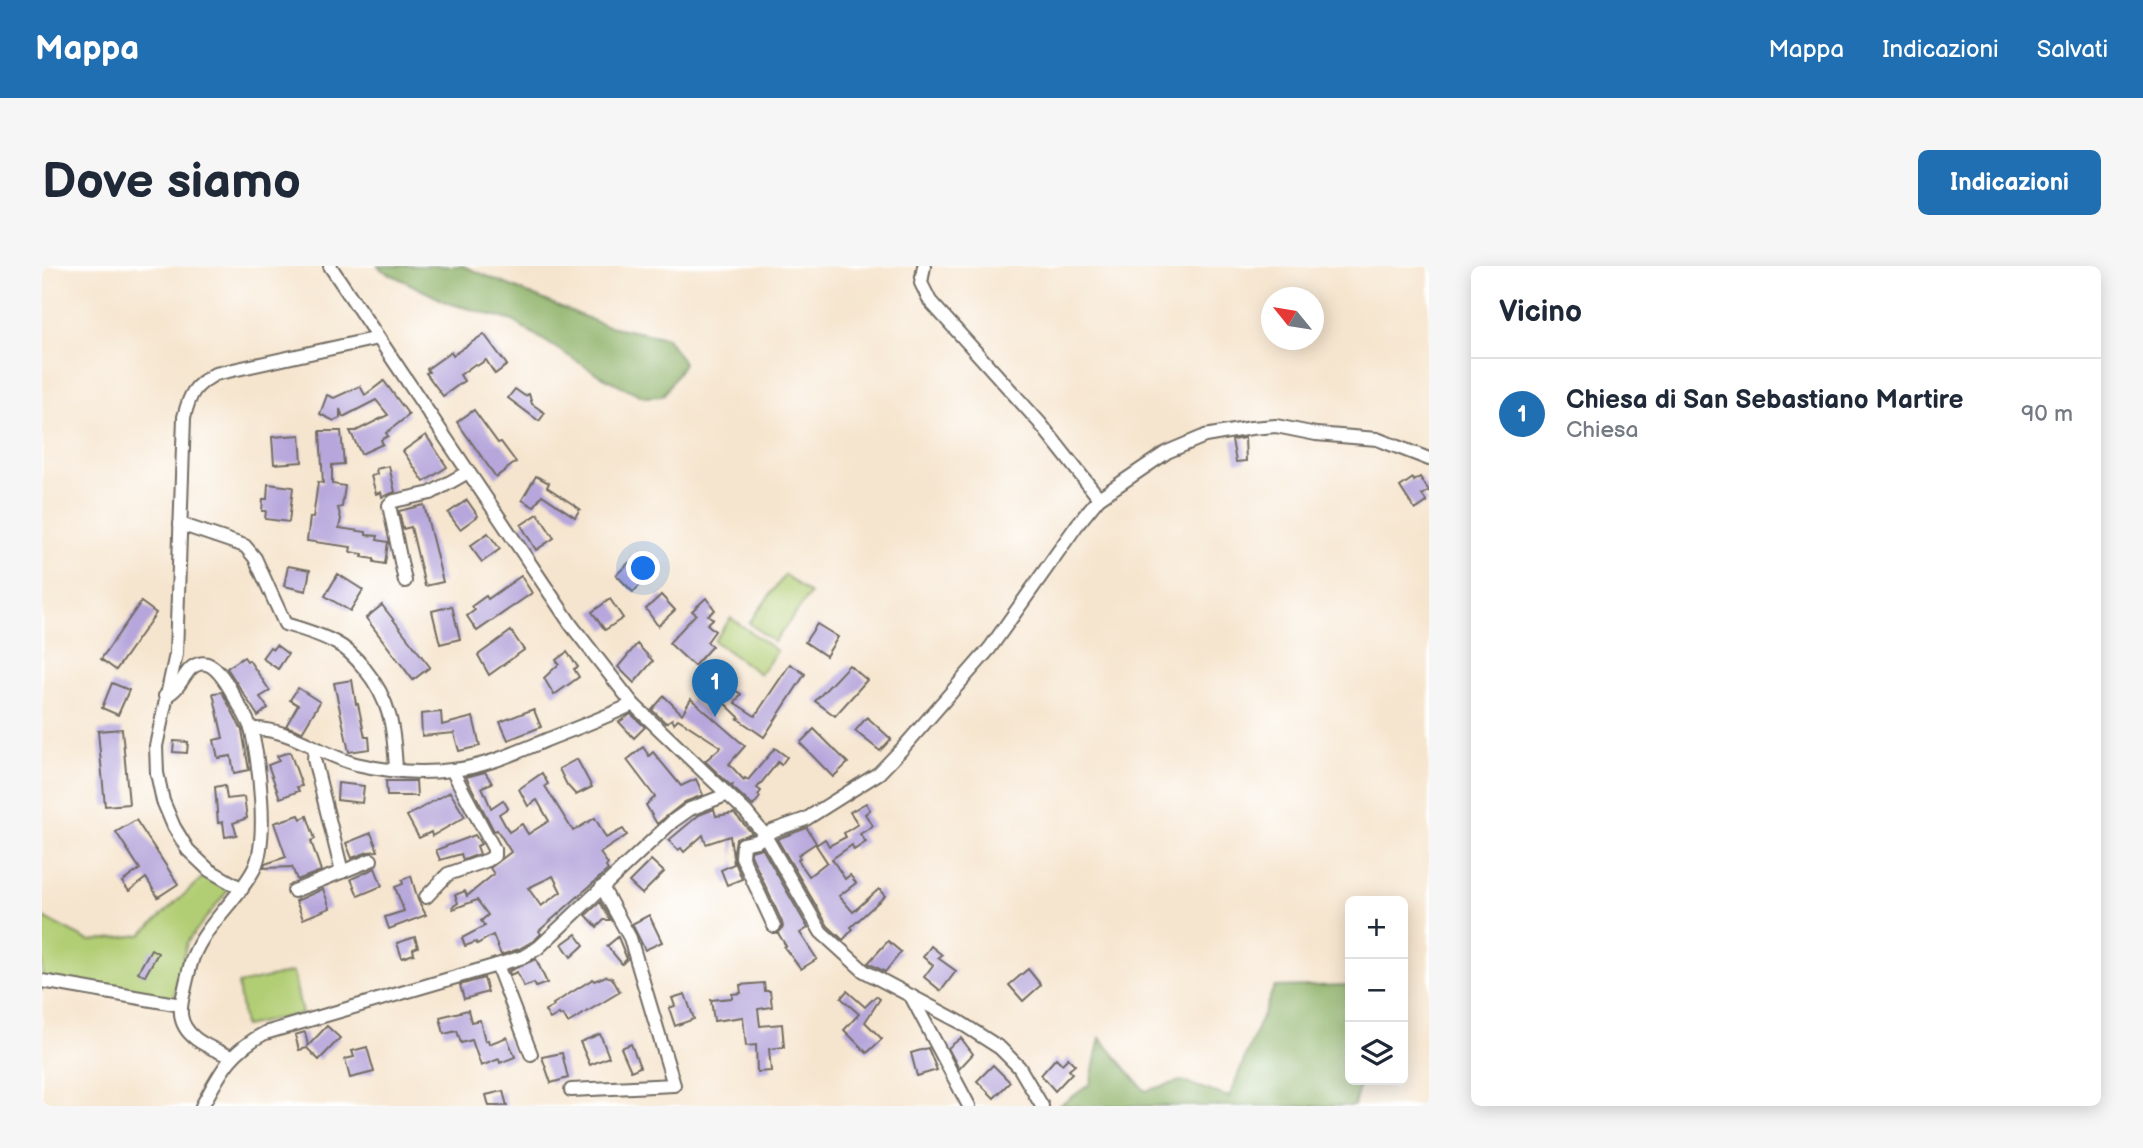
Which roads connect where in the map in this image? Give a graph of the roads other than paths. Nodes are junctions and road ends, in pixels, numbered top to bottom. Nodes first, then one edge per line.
1 (330, 266) edge
2 (924, 266) edge
3 (378, 338) junction
4 (1429, 459) edge
5 (468, 472) junction
6 (1099, 498) junction
7 (180, 524) junction
8 (405, 582) dead end
9 (165, 696) junction
10 (633, 704) junction
11 (251, 729) junction
12 (315, 749) junction
13 (396, 770) junction
14 (452, 770) junction
15 (726, 795) junction
16 (764, 834) junction
17 (370, 860) dead end
18 (342, 872) junction
19 (602, 887) junction
20 (242, 888) junction
21 (294, 891) dead end
22 (426, 897) dead end
23 (774, 926) dead end
24 (497, 965) junction
25 (42, 981) edge
26 (911, 996) junction
27 (181, 1005) junction
28 (531, 1054) dead end
29 (231, 1057) junction
30 (571, 1090) dead end
31 (202, 1106) edge
32 (969, 1106) edge
33 (1042, 1106) edge

1 - 3 street
2 - 6 street
3 - 5 street
3 - 7 street
4 - 6 street
5 - 8 street
5 - 10 street
6 - 16 street
7 - 9 street
7 - 13 street
9 - 11 street
9 - 20 street
10 - 14 street
10 - 15 street
11 - 12 street
11 - 20 street
12 - 13 street
12 - 18 street
13 - 14 street
14 - 22 street
15 - 16 street
15 - 19 street
16 - 23 street
16 - 26 street
17 - 18 street
18 - 21 street
19 - 24 street
19 - 30 street
20 - 27 street
24 - 28 street
24 - 29 street
25 - 27 street
26 - 32 street
26 - 33 street
27 - 29 street
29 - 31 street

